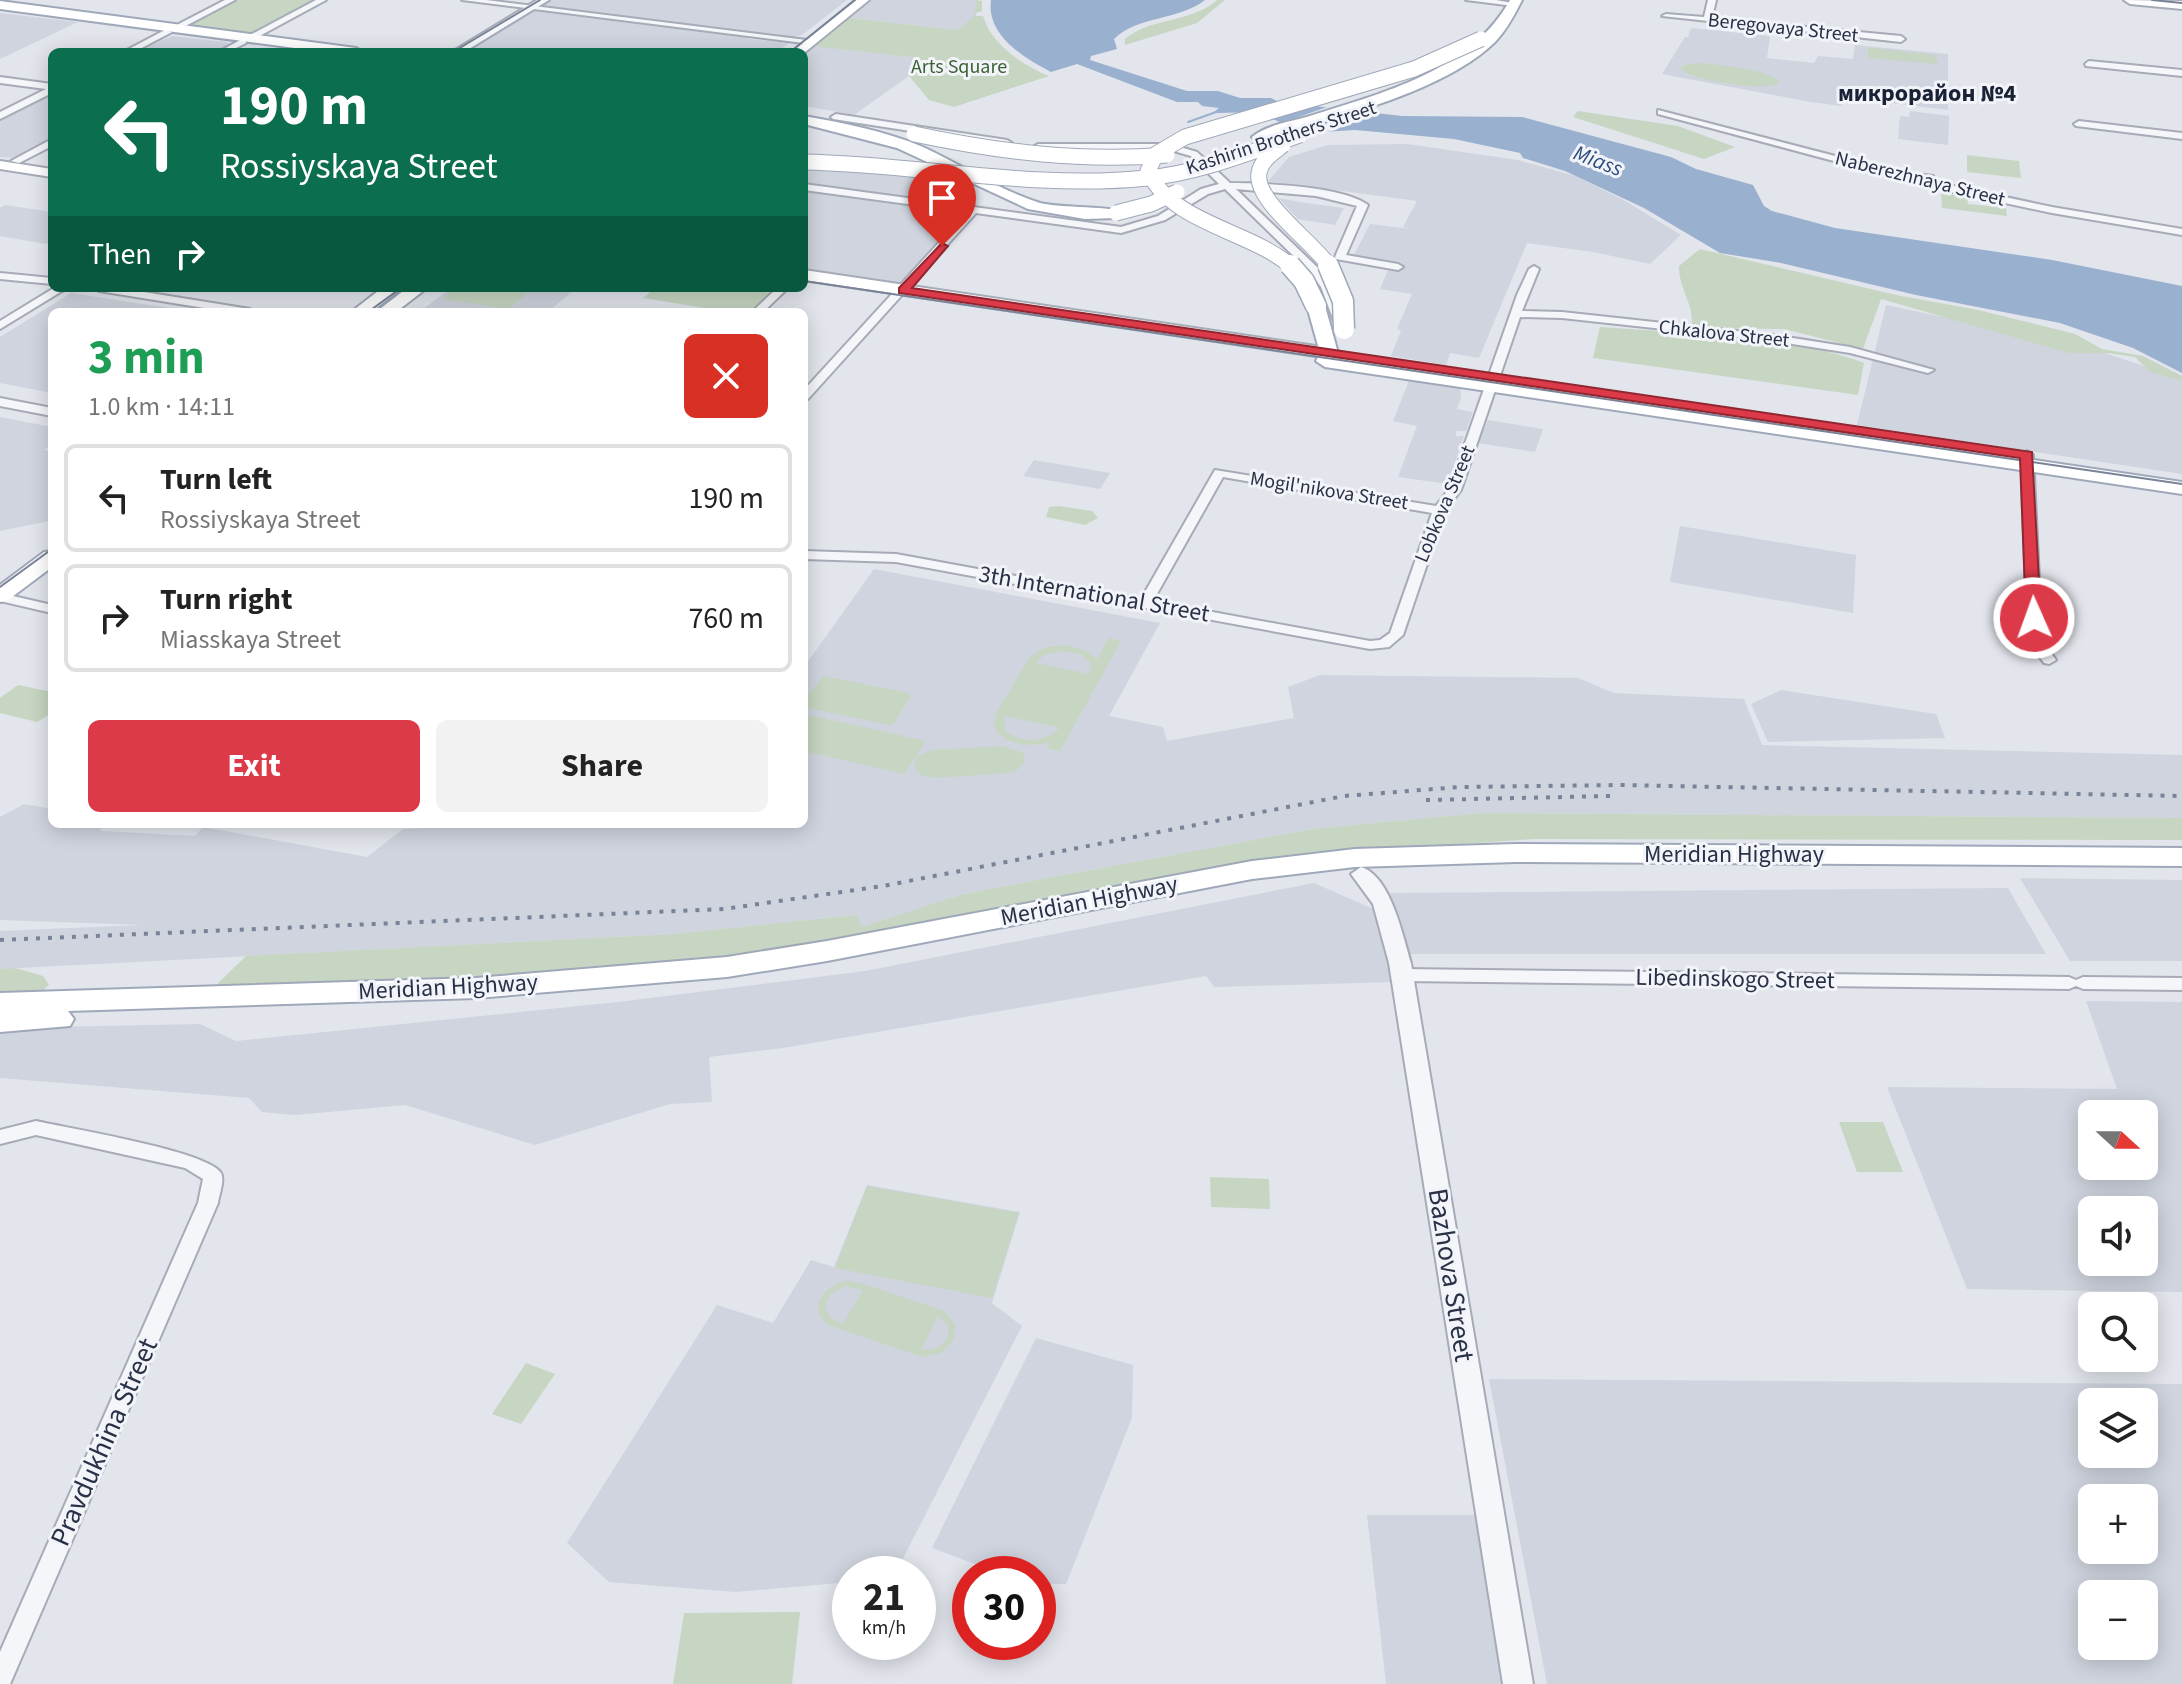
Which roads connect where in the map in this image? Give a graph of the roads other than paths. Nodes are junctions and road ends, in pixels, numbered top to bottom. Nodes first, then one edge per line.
1 (231, 0) edge
2 (322, 0) edge
3 (466, 0) edge
4 (544, 0) edge
5 (850, 0) edge
6 (863, 0) edge
7 (1470, 0) edge
8 (1530, 0) edge
9 (1712, 0) edge
10 (2130, 0) edge
11 (1515, 2) edge
12 (528, 5) edge
13 (2182, 5) edge
14 (0, 8) edge
15 (1666, 16) dead end
16 (1708, 20) junction
17 (171, 30) junction
18 (246, 39) junction
19 (1901, 39) dead end
20 (1484, 40) junction
21 (803, 44) edge
22 (135, 48) edge
23 (229, 48) edge
24 (301, 48) edge
25 (322, 48) edge
26 (451, 48) edge
27 (463, 48) edge
28 (2089, 64) dead end
29 (2182, 73) edge
30 (0, 80) edge
31 (48, 87) edge
32 (48, 90) edge
33 (1661, 112) dead end
34 (808, 113) edge
35 (0, 116) edge
36 (836, 117) junction
37 (808, 121) edge
38 (2079, 124) dead end
39 (1300, 135) junction
40 (2182, 136) edge
41 (1266, 141) junction
42 (48, 144) edge
43 (808, 154) edge
44 (808, 162) edge
45 (5, 164) edge
46 (48, 169) edge
47 (1226, 185) junction
48 (808, 188) edge
49 (974, 210) junction
50 (2182, 232) edge
51 (1398, 267) dead end
52 (1534, 269) dead end
53 (0, 276) edge
54 (808, 276) edge
55 (48, 281) edge
56 (808, 285) edge
57 (55, 292) edge
58 (124, 292) edge
59 (388, 292) edge
60 (412, 292) edge
61 (779, 292) edge
62 (899, 295) junction
63 (225, 308) edge
64 (366, 308) edge
65 (390, 308) edge
66 (761, 308) edge
67 (1517, 314) junction
68 (0, 326) edge
69 (1344, 329) junction
70 (1327, 357) junction
71 (1351, 360) junction
72 (1928, 370) dead end
73 (1493, 381) junction
74 (808, 393) edge
75 (0, 402) edge
76 (48, 411) edge
77 (2027, 460) junction
78 (2182, 478) edge
79 (2182, 488) edge
80 (1439, 510) junction
81 (48, 540) edge
82 (808, 555) edge
83 (48, 561) edge
84 (11, 576) edge
85 (0, 596) edge
86 (1145, 604) junction
87 (48, 608) edge
88 (1384, 644) joint
89 (2049, 660) dead end
90 (2182, 857) edge
91 (1361, 874) junction
92 (2182, 874) edge
93 (1402, 975) junction
94 (2182, 984) edge
95 (0, 1003) edge
96 (0, 1022) edge
97 (0, 1137) edge
98 (0, 1680) edge
99 (1518, 1684) edge

1 - 17 street
2 - 18 street
3 - 12 street
4 - 12 street
5 - 21 main road
6 - 21 main road
7 - 11 street
8 - 39 main road, Kashirin Brothers Street
9 - 16 street
10 - 13 main road
11 - 20 main road
12 - 21 street
12 - 26 street
12 - 27 street
14 - 17 main road
15 - 16 street, Beregovaya Street
16 - 19 street, Beregovaya Street
17 - 18 main road
17 - 22 street
18 - 23 street
18 - 24 main road
18 - 25 main road
20 - 41 main road, Kashirin Brothers Street
20 - 70 main road, bridge
28 - 29 street
30 - 31 street
32 - 35 street
33 - 50 street, Naberezhnaya Street
34 - 36 main road
36 - 41 main road, bridge
36 - 47 street
37 - 41 main road, bridge
38 - 40 street
39 - 41 main road, Kashirin Brothers Street, bridge
39 - 69 main road, bridge
41 - 43 main road, Kashirin Brothers Street
41 - 44 main road, Kashirin Brothers Street, bridge
42 - 45 street
45 - 46 main road
47 - 49 street
47 - 51 street
47 - 69 street
48 - 49 street
49 - 62 street
52 - 67 street, Lobkova Street
53 - 55 street
54 - 62 main road
56 - 62 main road
57 - 68 street
58 - 63 street
59 - 64 main road
60 - 65 main road
61 - 66 street
62 - 70 main road
62 - 74 street
67 - 72 street, Chkalova Street
67 - 73 street, Lobkova Street
69 - 71 main road
70 - 71 main road
71 - 73 main road
73 - 77 main road
73 - 80 street, Lobkova Street
75 - 76 street
77 - 78 main road
77 - 79 main road
77 - 89 street
80 - 86 street, Mogil'nikova Street
80 - 88 street, Lobkova Street
81 - 84 main road
82 - 86 street, 3th International Street
83 - 84 main road
84 - 85 main road
85 - 87 street
86 - 88 street, 3th International Street
90 - 95 main road, Meridian Highway
91 - 92 main road, Meridian Highway
91 - 93 street, Bazhova Street
91 - 96 main road, Meridian Highway
93 - 94 street, Libedinskogo Street
93 - 99 street, Bazhova Street
97 - 98 street, Pravdukhina Street

